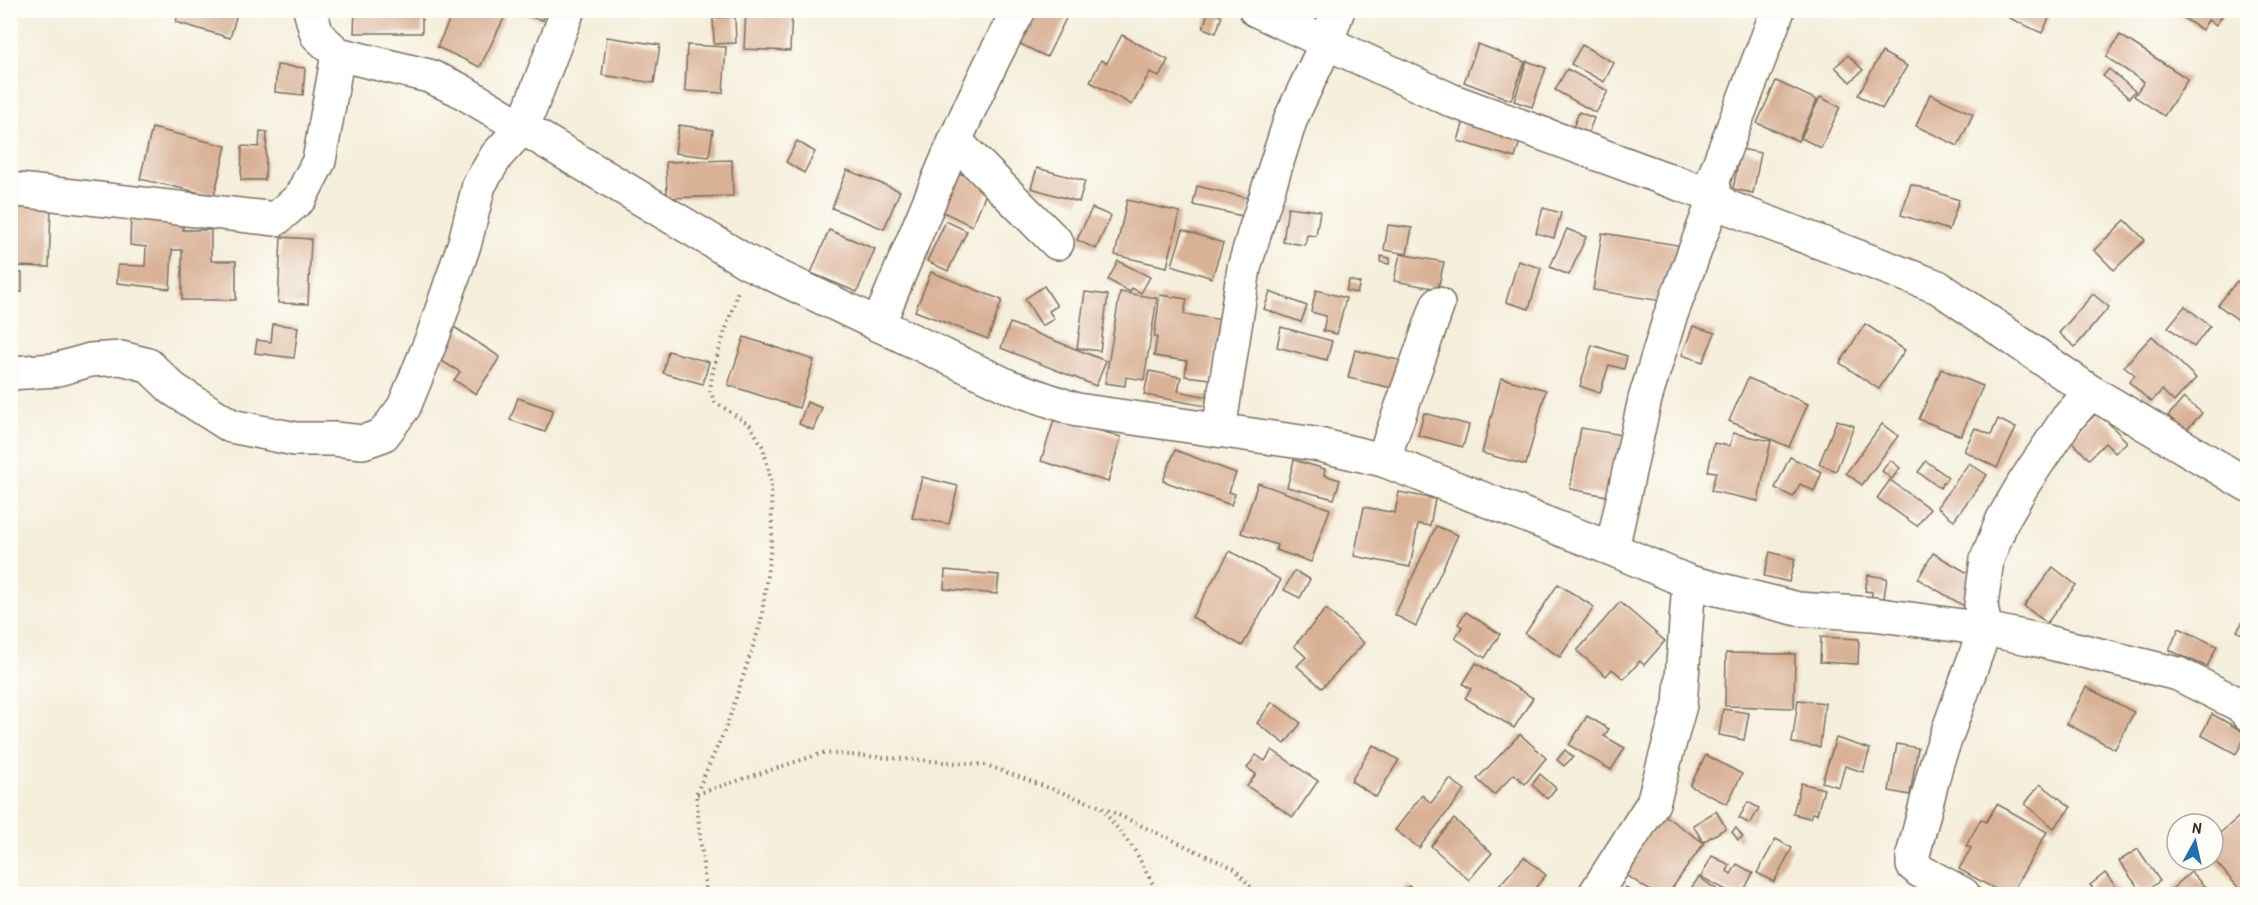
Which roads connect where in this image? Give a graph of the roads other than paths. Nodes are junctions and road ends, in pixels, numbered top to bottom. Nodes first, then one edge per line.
1 (310, 10) edge
2 (568, 10) edge
3 (1019, 10) edge
4 (1256, 10) edge
5 (1338, 10) edge
6 (1778, 10) edge
7 (1326, 44) junction
8 (338, 54) junction
9 (523, 127) junction
10 (955, 141) junction
11 (10, 189) edge
12 (1715, 197) junction
13 (1057, 243) dead end
14 (1438, 304) dead end
15 (878, 325) junction
16 (10, 373) edge
17 (2091, 392) junction
18 (1219, 430) junction
19 (1383, 460) junction
20 (2247, 485) edge
21 (1612, 549) junction
22 (1689, 582) junction
23 (1984, 629) junction
24 (2247, 714) edge
25 (1909, 880) edge
26 (1595, 894) edge
27 (1963, 894) edge

1 - 8 street
2 - 9 street
3 - 10 street
4 - 7 street
5 - 7 street
6 - 12 street
7 - 12 street
7 - 18 street
8 - 9 street
8 - 11 street
9 - 15 street
9 - 16 street
10 - 13 street
10 - 15 street
12 - 17 street
12 - 21 street
14 - 19 street
15 - 18 street
17 - 20 street
17 - 23 street
18 - 19 street
19 - 21 street
21 - 22 street
22 - 23 street
22 - 26 street
23 - 24 street
23 - 25 street
25 - 27 street

